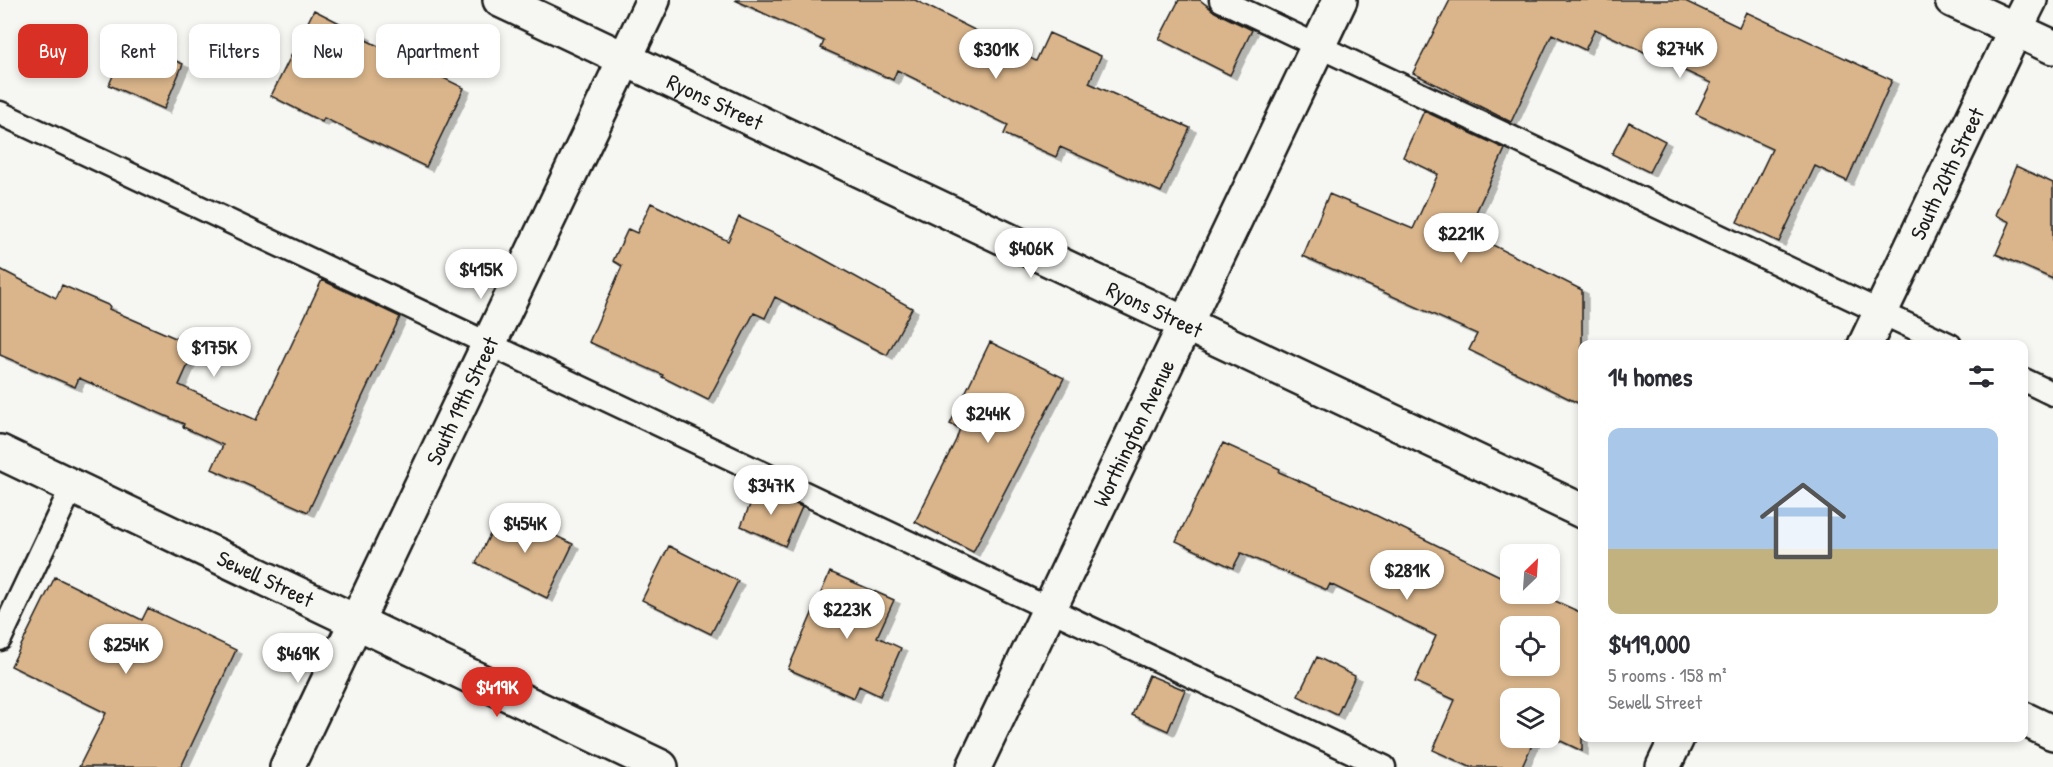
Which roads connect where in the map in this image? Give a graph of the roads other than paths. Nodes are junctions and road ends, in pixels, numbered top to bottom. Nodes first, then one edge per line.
1 (500, 0) edge
2 (653, 0) edge
3 (1221, 0) edge
4 (1340, 0) edge
5 (1952, 0) edge
6 (2030, 0) edge
7 (2015, 30) junction
8 (1318, 46) junction
9 (2053, 47) edge
10 (625, 58) junction
11 (0, 113) edge
12 (1880, 312) junction
13 (1185, 324) junction
14 (1867, 340) edge
15 (1939, 340) edge
16 (489, 343) junction
17 (2028, 382) edge
18 (2053, 394) edge
19 (0, 452) edge
20 (72, 487) junction
21 (1578, 509) edge
22 (1050, 608) junction
23 (356, 623) junction
24 (0, 639) edge
25 (2028, 721) edge
26 (2053, 733) edge
27 (1675, 742) edge
28 (287, 767) edge
29 (661, 767) edge
30 (974, 767) edge
31 (1384, 767) edge
32 (1663, 767) edge

1 - 10 street, Ryons Street
2 - 10 street, South 19th Street
3 - 8 lane
4 - 8 street, Worthington Avenue
5 - 7 street
6 - 7 street, South 20th Street
7 - 9 street
7 - 12 street, South 20th Street
8 - 12 lane
8 - 13 street, Worthington Avenue
10 - 13 street, Ryons Street
10 - 16 street, South 19th Street
11 - 16 lane
12 - 14 street, South 20th Street
12 - 15 lane
13 - 21 street, Ryons Street
13 - 22 street, Worthington Avenue
16 - 22 lane
16 - 23 street, South 19th Street
17 - 18 lane
19 - 20 street, Sewell Street
20 - 23 street, Sewell Street
20 - 24 lane
22 - 30 street, Worthington Avenue
22 - 31 lane
23 - 28 street, South 19th Street
23 - 29 street, Sewell Street
25 - 26 street
27 - 32 street

